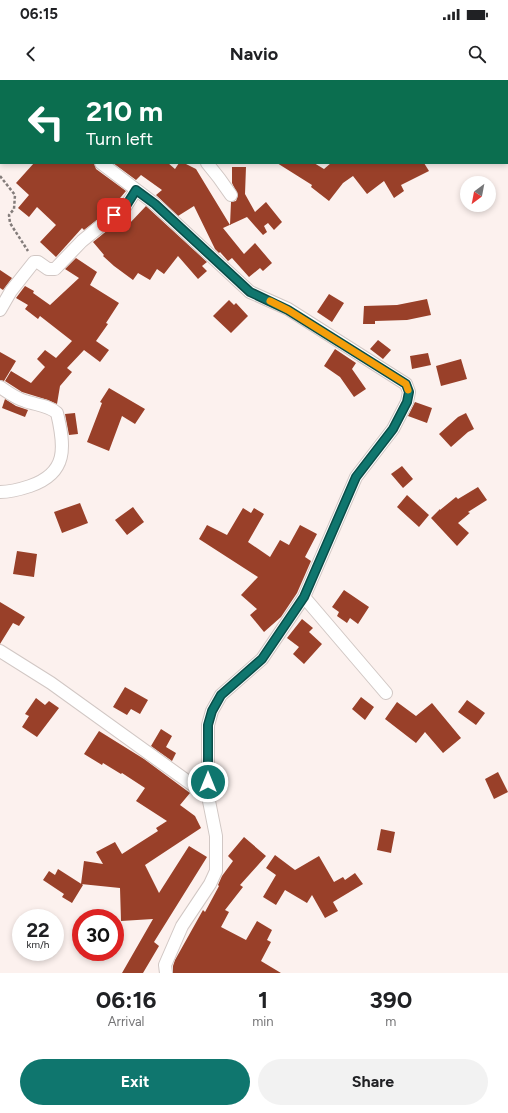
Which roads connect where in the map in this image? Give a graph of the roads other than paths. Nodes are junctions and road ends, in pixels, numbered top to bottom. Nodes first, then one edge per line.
1 (102, 164) edge
2 (208, 164) edge
3 (136, 190) junction
4 (231, 195) dead end
5 (0, 310) edge
6 (0, 387) edge
7 (0, 492) edge
8 (304, 597) junction
9 (0, 651) edge
10 (386, 694) dead end
11 (208, 796) junction
12 (166, 973) edge

1 - 3 street
2 - 4 street
3 - 5 street
3 - 8 street
6 - 7 street
8 - 10 street
8 - 11 street
9 - 11 street
11 - 12 street

